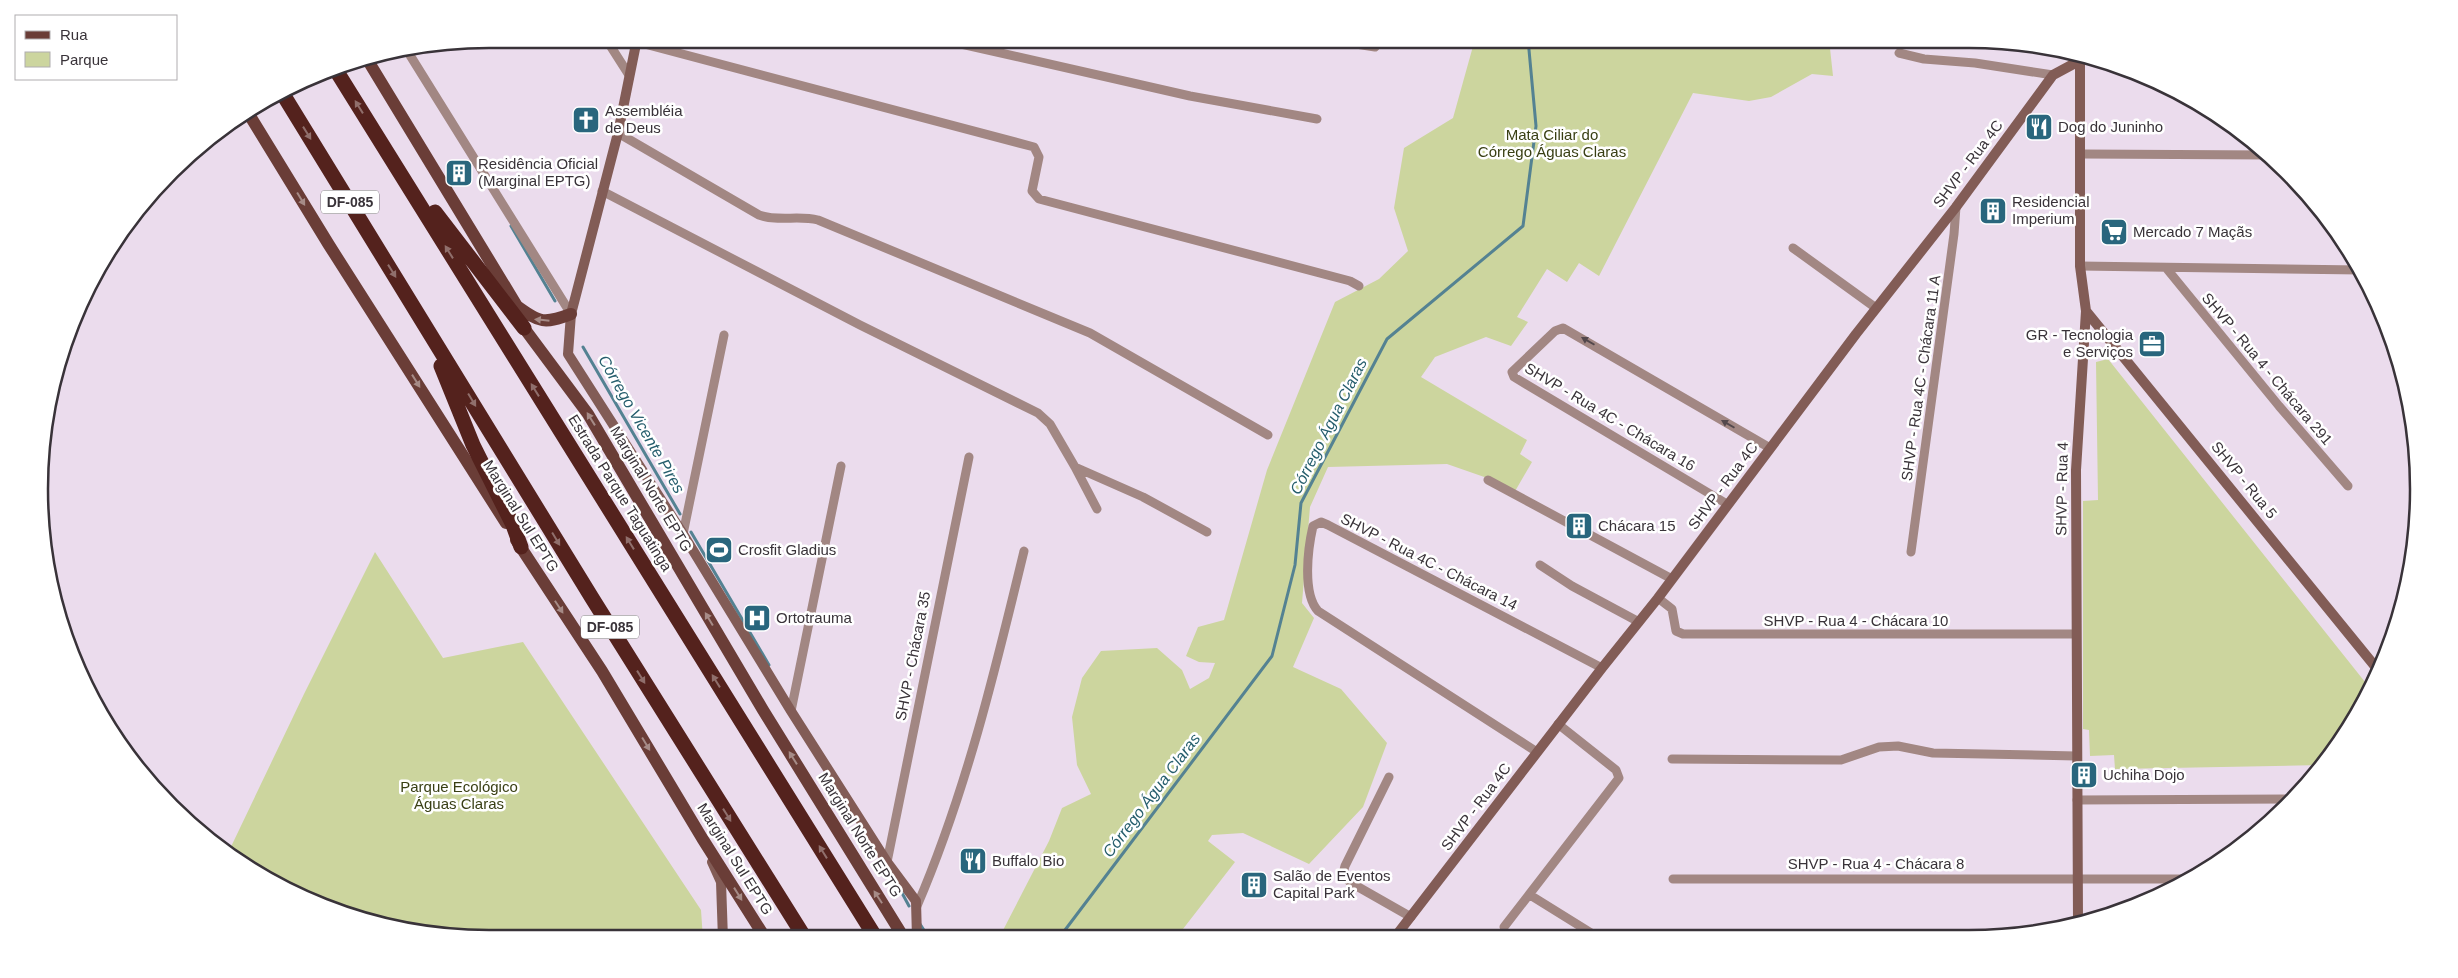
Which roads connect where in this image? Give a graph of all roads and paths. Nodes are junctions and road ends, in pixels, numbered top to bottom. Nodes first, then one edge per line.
1 (612, 48) edge
2 (635, 48) edge
3 (663, 48) edge
4 (979, 48) edge
5 (1899, 53) dead end
6 (410, 55) edge
7 (2076, 61) edge
8 (2080, 62) edge
9 (370, 64) edge
10 (338, 74) edge
11 (629, 75) junction
12 (2053, 75) junction
13 (285, 98) edge
14 (251, 118) edge
15 (1317, 119) dead end
16 (618, 133) junction
17 (384, 147) junction
18 (2082, 154) junction
19 (2257, 155) edge
20 (602, 191) junction
21 (1956, 207) junction
22 (1794, 248) dead end
23 (2080, 266) junction
24 (2167, 269) junction
25 (2352, 270) edge
26 (1359, 286) dead end
27 (517, 306) junction
28 (1876, 308) junction
29 (2086, 311) junction
30 (419, 313) junction
31 (571, 314) junction
32 (524, 328) junction
33 (724, 335) dead end
34 (1268, 436) dead end
35 (1770, 448) junction
36 (968, 457) dead end
37 (841, 466) dead end
38 (1075, 467) junction
39 (1488, 480) dead end
40 (2348, 486) dead end
41 (1727, 504) junction
42 (1097, 509) dead end
43 (1207, 532) dead end
44 (683, 534) junction
45 (521, 547) junction
46 (1024, 551) dead end
47 (1911, 552) dead end
48 (1540, 565) dead end
49 (1672, 579) junction
50 (1658, 598) junction
51 (1639, 622) junction
52 (2076, 634) junction
53 (2374, 665) edge
54 (1602, 668) junction
55 (791, 711) junction
56 (1558, 724) junction
57 (1537, 752) junction
58 (2076, 756) junction
59 (1672, 759) dead end
60 (1389, 777) dead end
61 (2283, 799) edge
62 (2077, 800) junction
63 (702, 838) junction
64 (887, 862) junction
65 (1674, 879) dead end
66 (2078, 880) junction
67 (2173, 880) edge
68 (1530, 895) junction
69 (917, 906) junction
70 (2078, 916) edge
71 (1410, 917) junction
72 (1504, 927) dead end
73 (723, 930) edge
74 (761, 930) edge
75 (800, 930) edge
76 (871, 930) edge
77 (899, 930) edge
78 (917, 930) edge
79 (1400, 930) edge
80 (1586, 930) edge

1 - 11 street
2 - 11 street
3 - 26 street
4 - 15 street
5 - 12 street
6 - 31 street
7 - 12 street, SHVP - Rua 4C
8 - 18 street, SHVP - Rua 4
9 - 27 main road, Marginal Norte EPTG
17 -> 10 highway, Estrada Parque Taguatinga
11 - 16 street
12 - 21 street, SHVP - Rua 4C
13 -> 30 highway, DF-085
14 -> 45 main road, Marginal Sul EPTG
16 - 20 street
16 - 34 street
17 - 32 highway
76 -> 17 highway, Estrada Parque Taguatinga
18 - 19 street
18 - 23 street, SHVP - Rua 4
20 - 31 street
20 - 38 street
21 - 28 street, SHVP - Rua 4C
21 - 47 street, SHVP - Rua 4C - Chácara 11 A
22 - 28 street
23 - 24 street, SHVP - Rua 4 - Chácara 291
23 - 29 street, SHVP - Rua 4
24 - 25 street, SHVP - Rua 4 - Chácara 291
24 - 40 street, SHVP - Rua 4 - Chácara 291
31 -> 27 main road
27 - 32 main road, Marginal Norte EPTG
28 - 35 street, SHVP - Rua 4C
29 - 52 street, SHVP - Rua 4
29 - 53 street, SHVP - Rua 5
30 - 45 highway
30 -> 75 highway, DF-085
31 - 44 street
77 -> 32 main road, Marginal Norte EPTG
33 - 44 street
35 - 41 street, SHVP - Rua 4C
35 -> 41 street, SHVP - Rua 4C - Chácara 16
36 - 64 street, SHVP - Chácara 35
37 - 55 street
38 - 42 street
38 - 43 street
39 - 49 street
41 - 49 street, SHVP - Rua 4C
44 - 55 street
45 -> 63 main road, Marginal Sul EPTG
46 - 69 street
48 - 51 street
49 - 50 street, SHVP - Rua 4C
50 - 51 street, SHVP - Rua 4C
50 - 52 street, SHVP - Rua 4 - Chácara 10
51 - 54 street, SHVP - Rua 4C
52 - 58 street, SHVP - Rua 4
54 - 56 street, SHVP - Rua 4C
54 - 57 street, SHVP - Rua 4C - Chácara 14
55 - 64 street
56 - 57 street, SHVP - Rua 4C
56 - 68 street
57 - 71 street, SHVP - Rua 4C
58 - 59 street
58 - 62 street, SHVP - Rua 4
60 - 71 street
61 - 62 street
62 - 66 street, SHVP - Rua 4
63 - 73 street
63 -> 74 main road, Marginal Sul EPTG
64 - 69 street
65 - 66 street, SHVP - Rua 4 - Chácara 8
66 - 67 street, SHVP - Rua 4 - Chácara 8
66 - 70 street, SHVP - Rua 4
68 - 72 street
68 - 80 street
69 - 78 street
71 - 79 street, SHVP - Rua 4C

